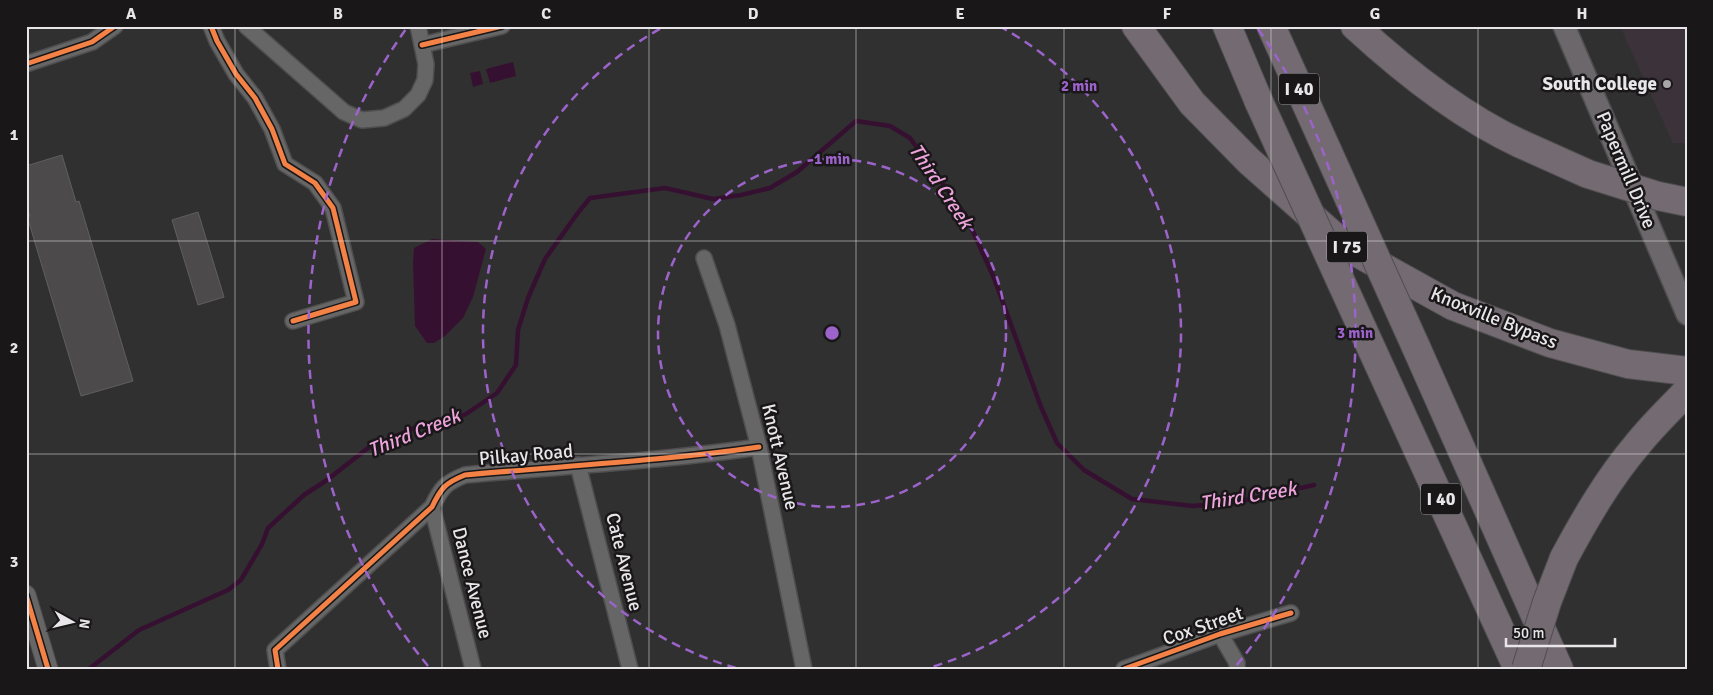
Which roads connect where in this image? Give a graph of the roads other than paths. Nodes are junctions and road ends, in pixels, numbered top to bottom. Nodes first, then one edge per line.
1 (115, 26) edge
2 (210, 26) edge
3 (246, 26) edge
4 (418, 26) edge
5 (502, 26) edge
6 (1136, 26) edge
7 (1227, 26) edge
8 (1271, 26) edge
9 (1356, 26) edge
10 (1564, 26) edge
11 (422, 45) junction
12 (26, 64) edge
13 (1687, 202) edge
14 (704, 258) dead end
15 (1687, 314) edge
16 (293, 321) dead end
17 (1687, 370) edge
18 (1687, 391) edge
19 (759, 447) junction
20 (578, 465) junction
21 (432, 507) junction
22 (26, 595) edge
23 (1291, 613) dead end
24 (1220, 634) junction
25 (48, 669) edge
26 (278, 669) edge
27 (473, 669) edge
28 (630, 669) edge
29 (804, 669) edge
30 (1124, 669) edge
31 (1237, 669) edge
32 (1518, 669) edge
33 (1526, 669) edge
34 (1559, 669) edge

1 - 12 street
2 - 16 street
3 - 11 street
4 - 11 street
5 - 11 street
6 - 17 highway, Knoxville Bypass / I 75
7 - 32 highway, I 40, bridge
8 - 34 highway, I 40, bridge
9 - 13 highway, bridge
10 - 15 main road, Papermill Drive
14 - 19 street, Knott Avenue
18 - 33 highway, bridge
19 - 20 street, Pilkay Road
19 - 29 street, Knott Avenue
20 - 21 street, Pilkay Road
20 - 28 street, Cate Avenue
21 - 26 street, Pilkay Road
21 - 27 street, Dance Avenue
22 - 25 street
23 - 24 street, Cox Street
24 - 30 street, Cox Street
24 - 31 street

